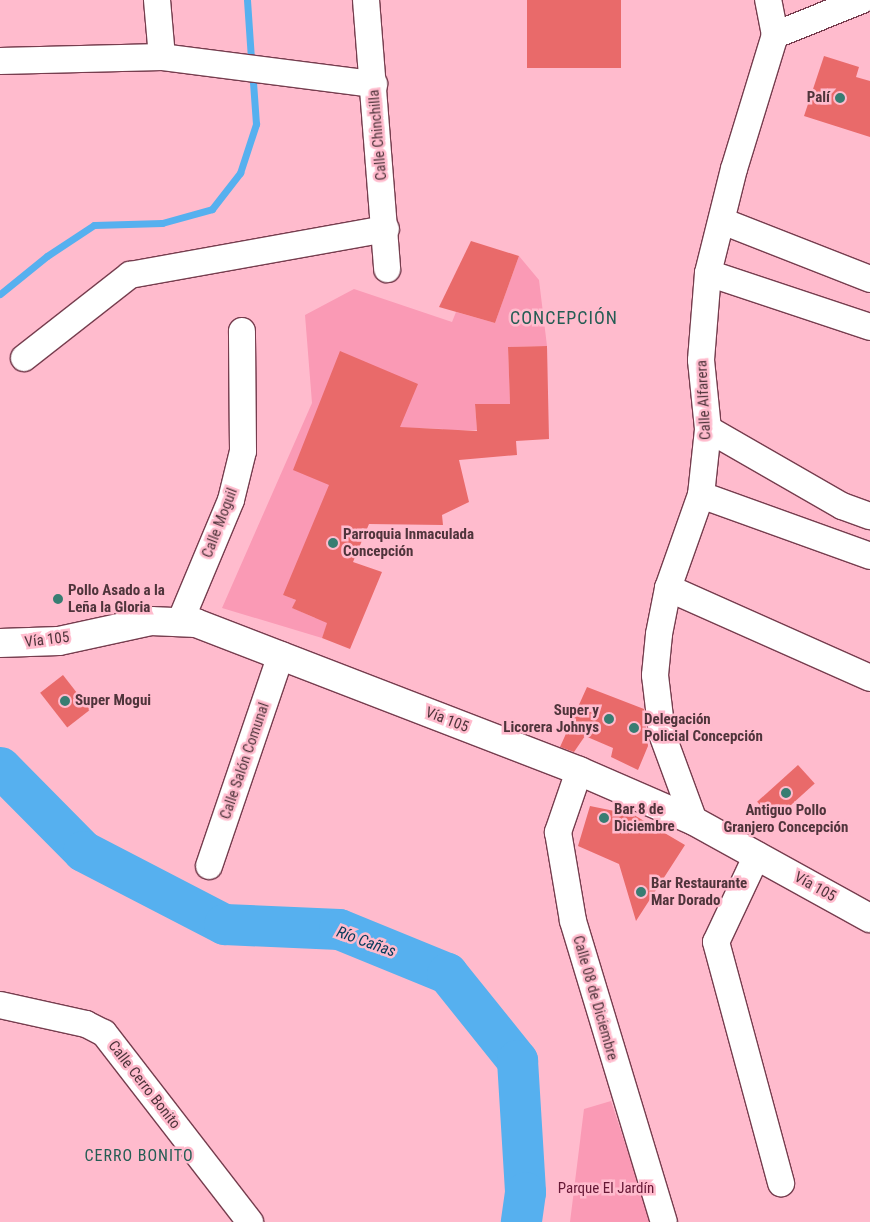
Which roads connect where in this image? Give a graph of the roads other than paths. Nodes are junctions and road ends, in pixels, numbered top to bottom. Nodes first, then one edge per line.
1 (158, 0) edge
2 (366, 0) edge
3 (768, 0) edge
4 (862, 0) edge
5 (775, 35) junction
6 (162, 57) junction
7 (0, 61) edge
8 (374, 84) junction
9 (722, 221) junction
10 (386, 229) junction
11 (387, 269) dead end
12 (708, 273) junction
13 (870, 280) edge
14 (870, 327) edge
15 (242, 331) dead end
16 (24, 358) dead end
17 (708, 429) junction
18 (701, 495) junction
19 (870, 516) edge
20 (870, 556) edge
21 (668, 588) junction
22 (180, 622) junction
23 (0, 643) edge
24 (281, 655) junction
25 (870, 678) edge
26 (579, 771) junction
27 (694, 821) junction
28 (757, 855) junction
29 (209, 866) dead end
30 (870, 918) edge
31 (0, 1005) edge
32 (781, 1183) dead end
33 (250, 1222) edge
34 (664, 1222) edge

1 - 6 street
2 - 8 street, Calle Chinchilla
3 - 5 street
4 - 5 street
5 - 9 street, Calle Alfarera
6 - 7 street
6 - 8 street
8 - 10 street, Calle Chinchilla
9 - 12 street, Calle Alfarera
9 - 13 street
10 - 11 street, Calle Chinchilla
10 - 16 street
12 - 14 street
12 - 17 street, Calle Alfarera
15 - 22 street, Calle Moguil
17 - 18 street, Calle Alfarera
17 - 19 street
18 - 20 street
18 - 21 street, Calle Alfarera
21 - 25 street
21 - 27 street, Calle Alfarera
22 - 23 main road, Vía 105
22 - 24 main road, Vía 105
24 - 26 main road, Vía 105
24 - 29 street, Calle Salón Comunal
26 - 27 main road, Vía 105
26 - 34 street, Calle 08 de Diciembre
27 - 28 main road, Vía 105
28 - 30 main road, Vía 105
28 - 32 street
31 - 33 street, Calle Cerro Bonito

